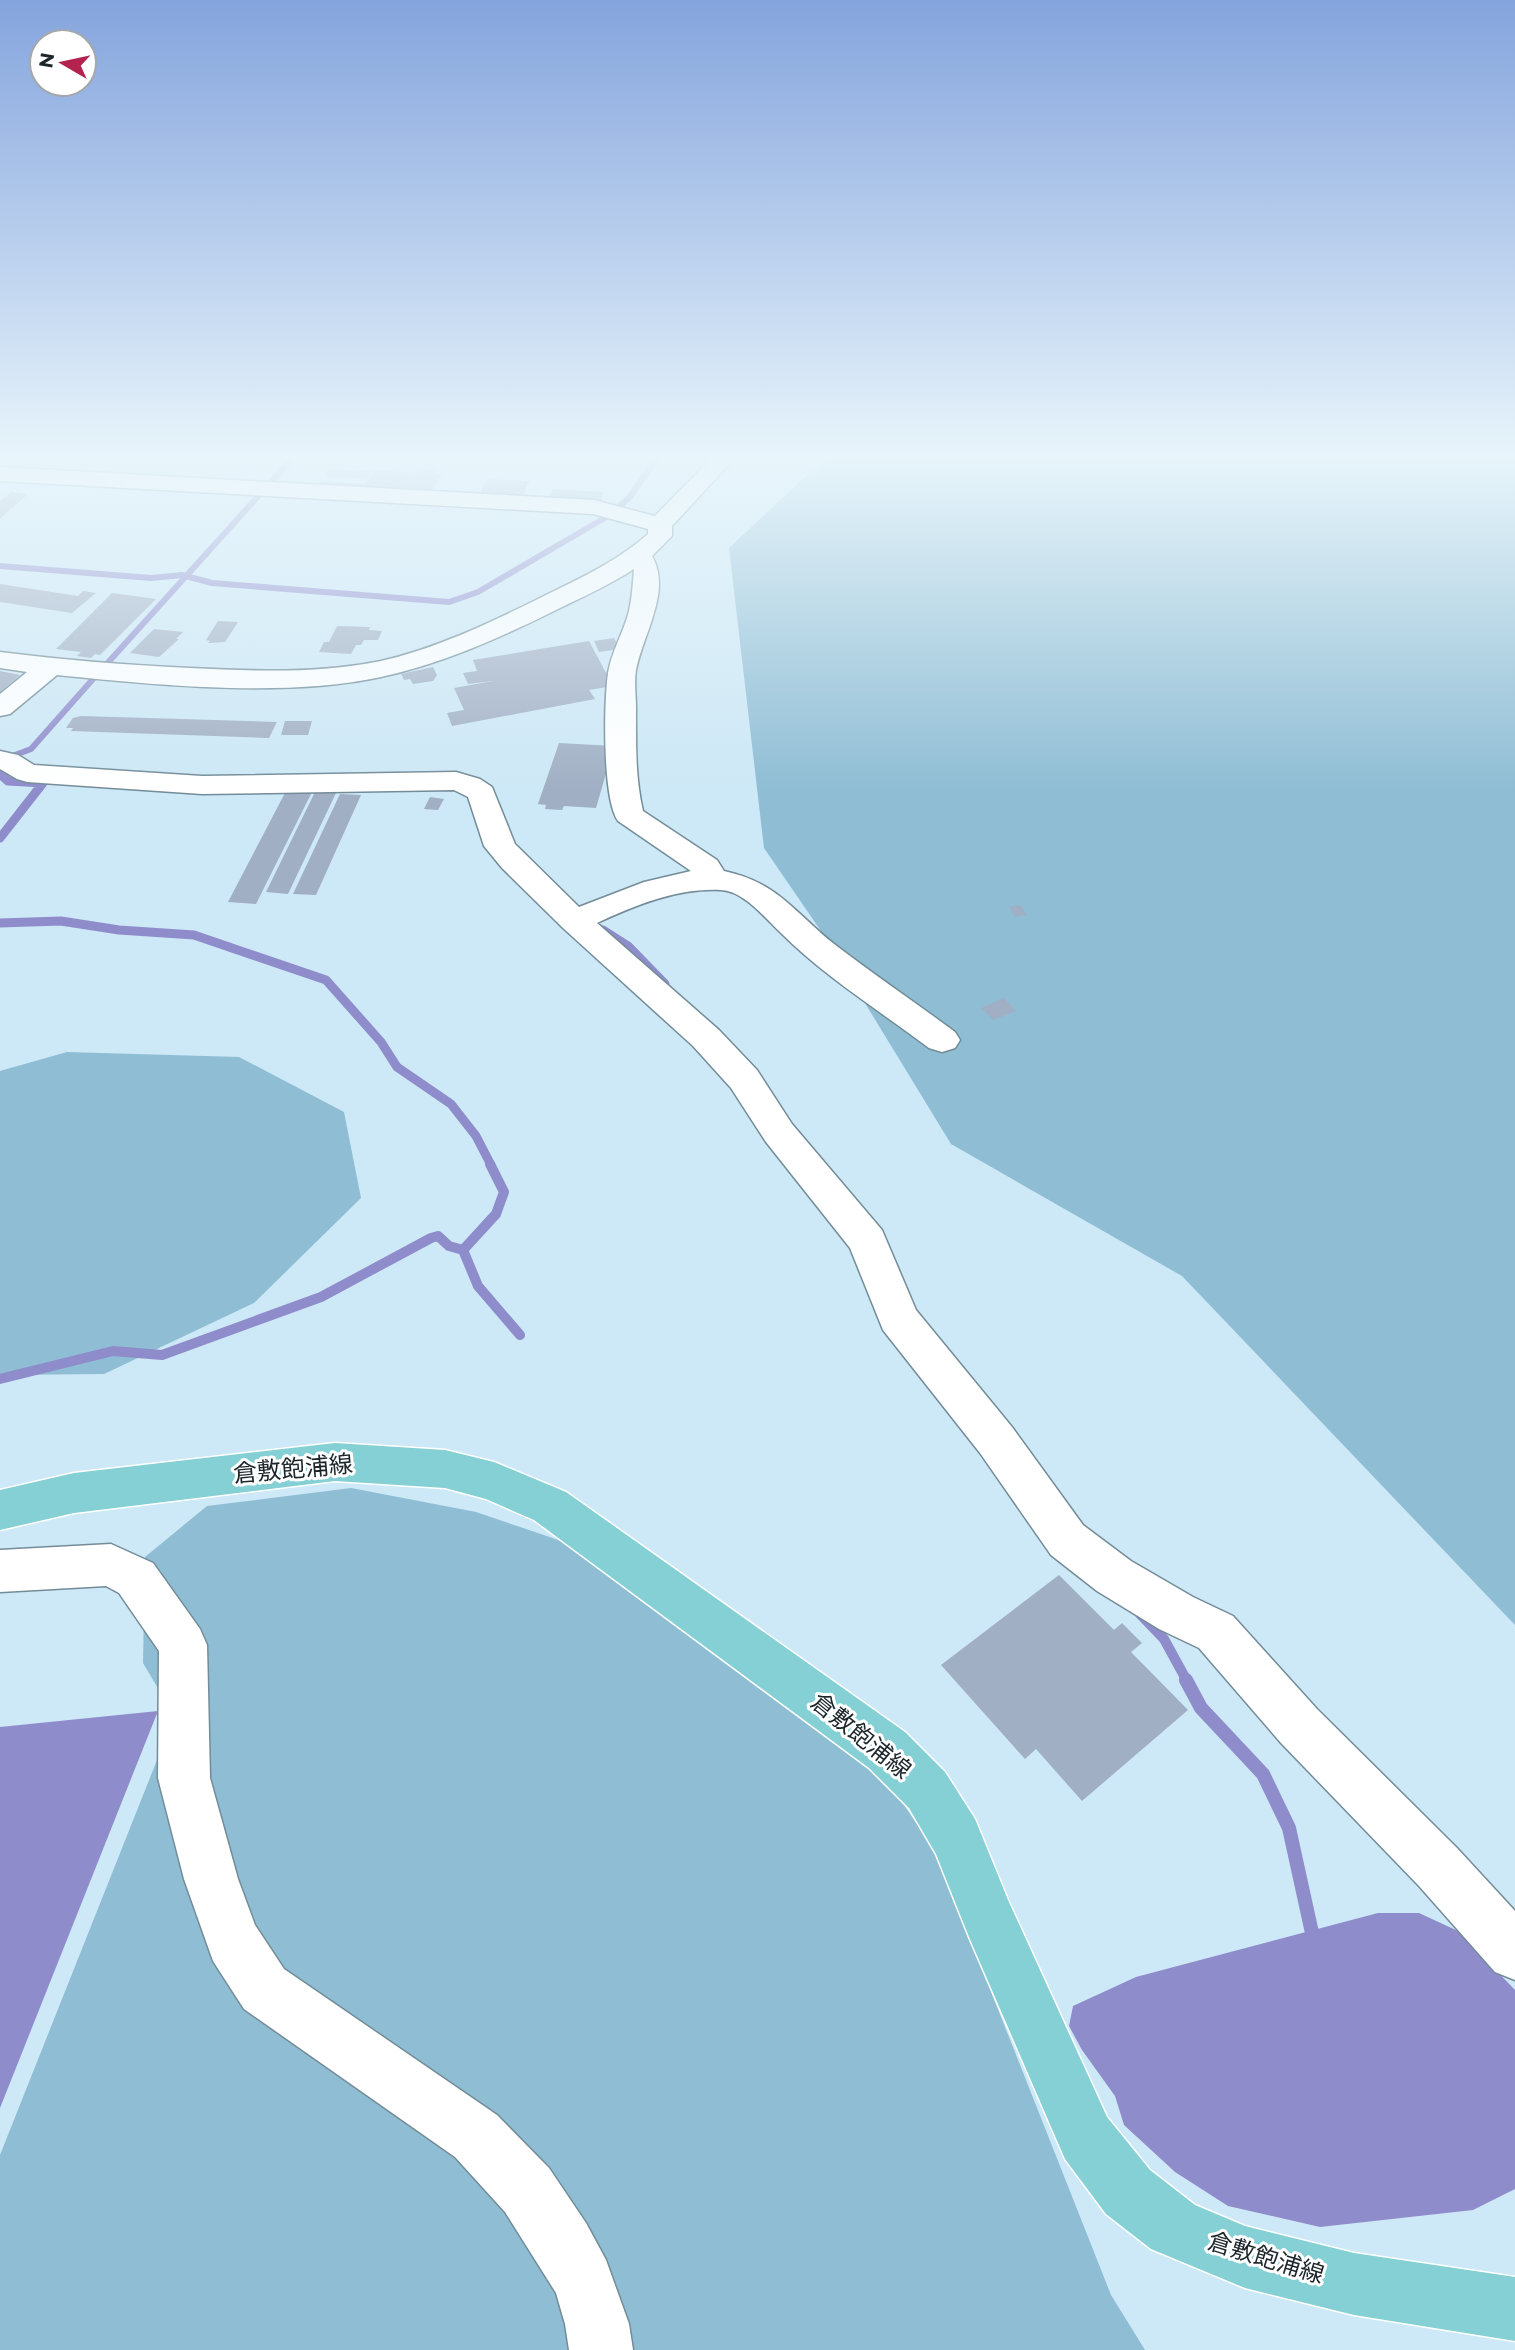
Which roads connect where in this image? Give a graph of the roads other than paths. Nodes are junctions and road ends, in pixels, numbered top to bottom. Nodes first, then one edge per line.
1 (615, 571) edge
2 (648, 571) edge
3 (0, 660) edge
4 (50, 667) junction
5 (0, 708) edge
6 (0, 760) edge
7 (714, 881) junction
8 (575, 921) junction
9 (942, 1040) dead end
10 (0, 1510) edge
11 (0, 1571) edge
12 (1515, 1951) edge
13 (1515, 2309) edge
14 (601, 2350) edge

1 - 4 street
2 - 7 street
3 - 4 street
4 - 5 street
6 - 8 street
7 - 8 street
7 - 9 street
8 - 12 street
10 - 13 main road, 倉敷飽浦線
11 - 14 street

